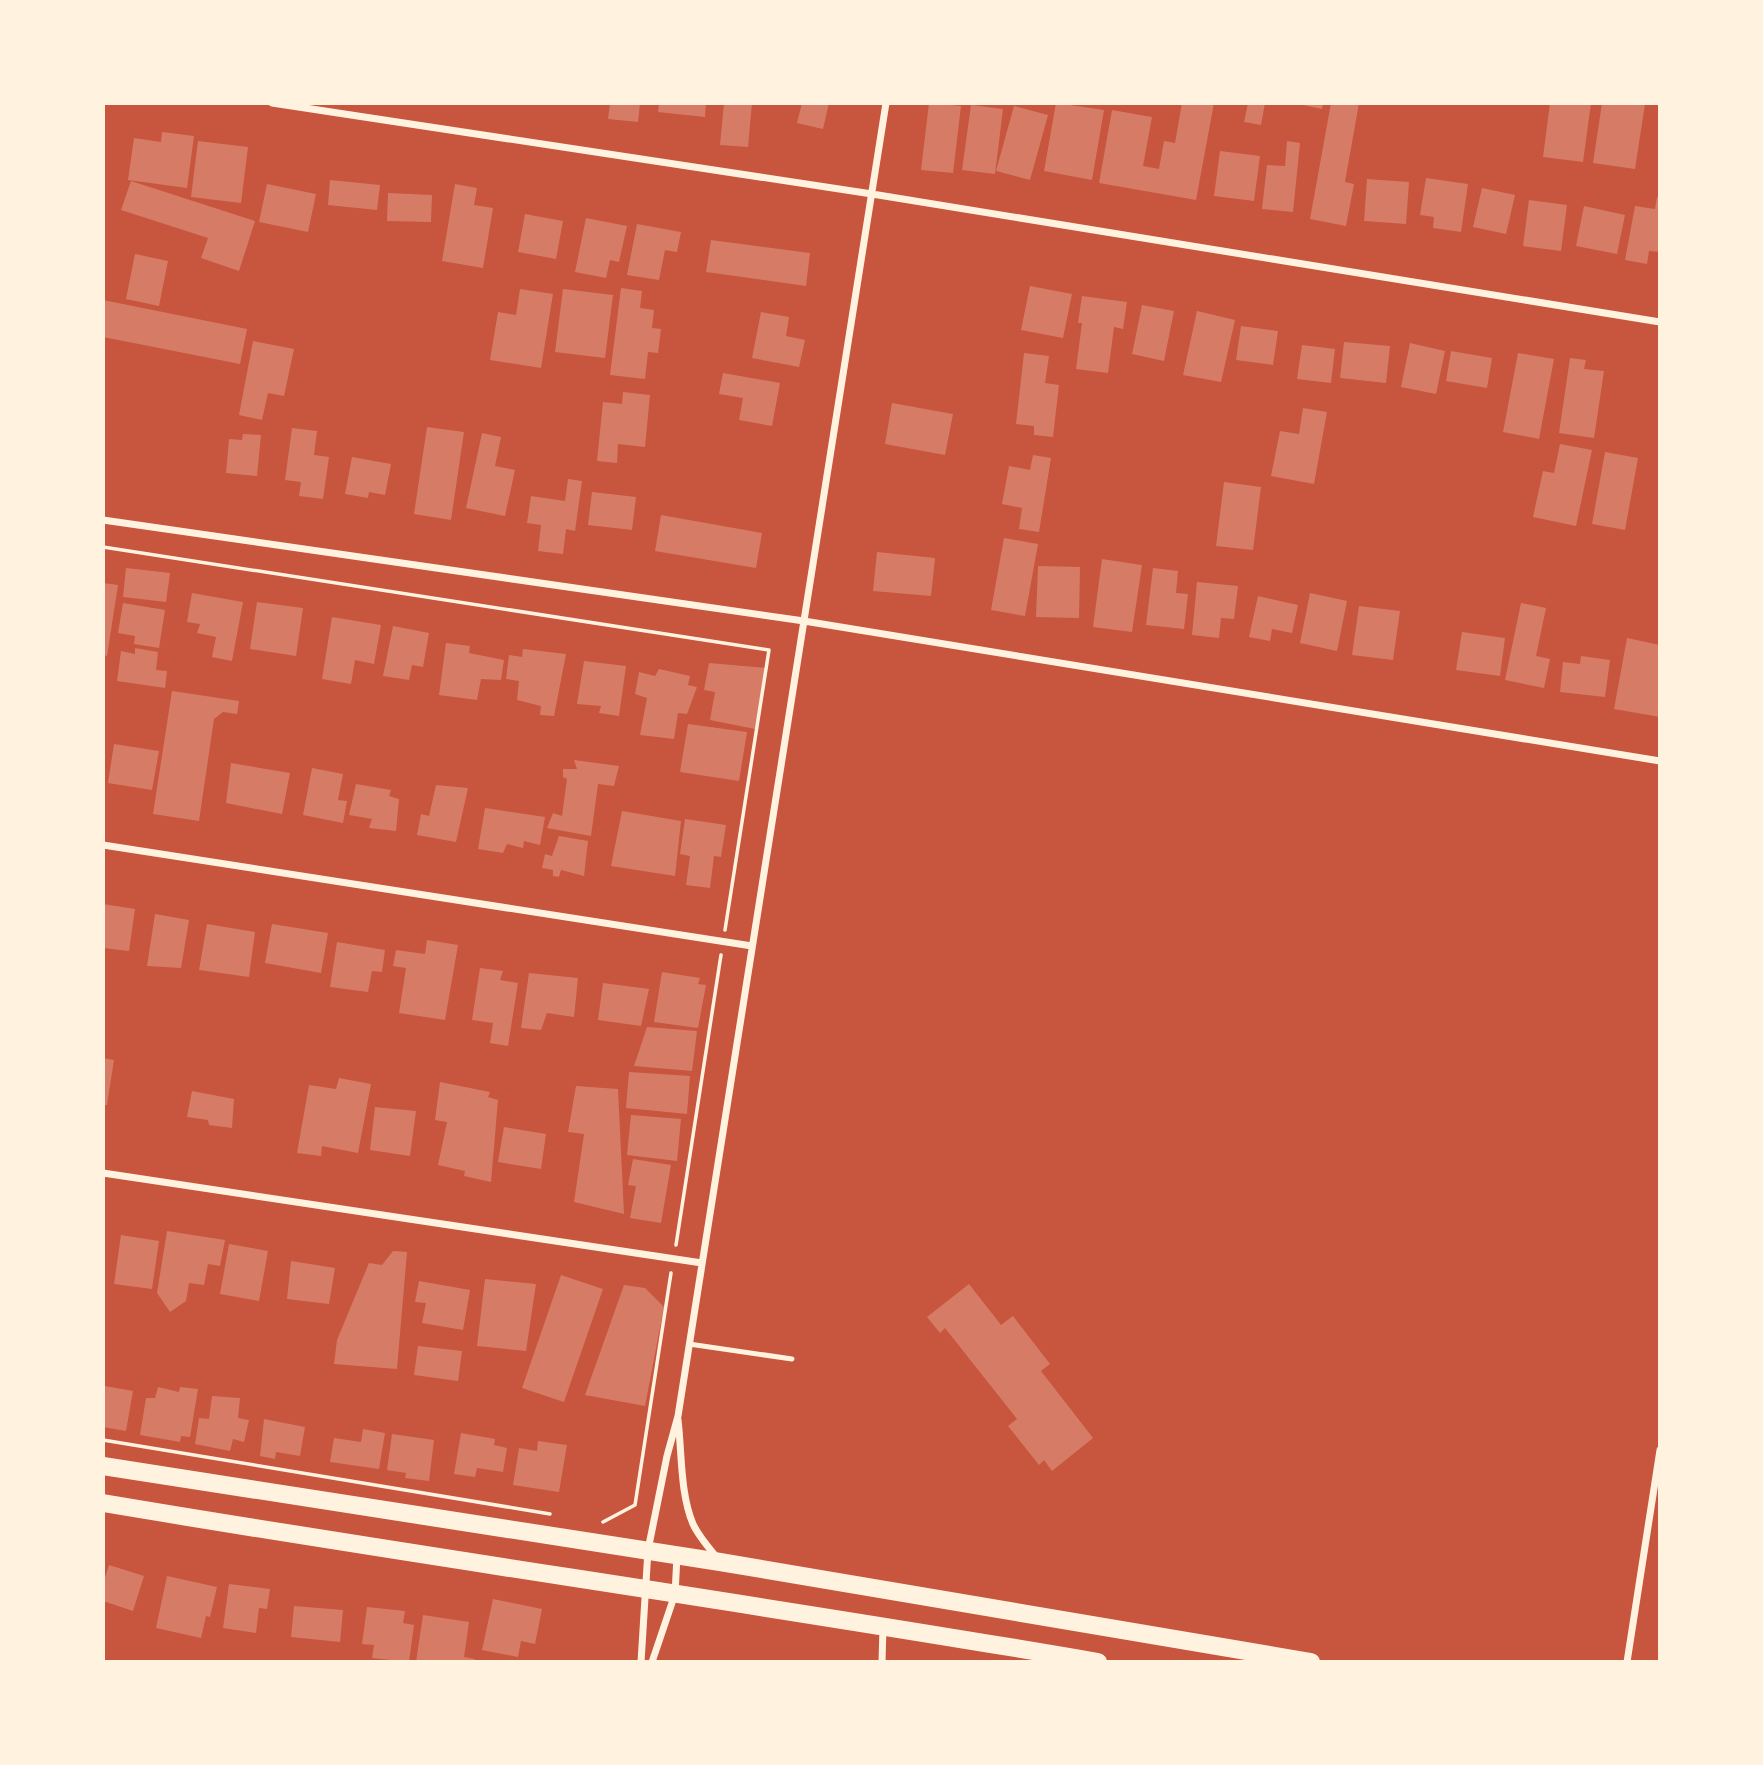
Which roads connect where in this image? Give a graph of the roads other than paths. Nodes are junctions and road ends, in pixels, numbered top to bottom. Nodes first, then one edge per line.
1 (272, 103) edge
2 (886, 103) edge
3 (872, 194) junction
4 (1660, 322) edge
5 (103, 520) edge
6 (804, 621) junction
7 (1660, 761) edge
8 (103, 845) edge
9 (752, 946) junction
10 (103, 1173) edge
11 (702, 1263) junction
12 (690, 1344) junction
13 (792, 1359) dead end
14 (678, 1416) junction
15 (1660, 1450) edge
16 (103, 1466) edge
17 (103, 1503) edge
18 (648, 1550) junction
19 (677, 1555) junction
20 (720, 1562) junction
21 (645, 1589) junction
22 (675, 1594) junction
23 (883, 1625) junction
24 (641, 1662) edge
25 (652, 1662) edge
26 (882, 1662) edge
27 (1098, 1662) edge
28 (1311, 1662) edge
29 (1627, 1662) edge

1 - 3 street
2 - 3 street
3 - 4 street
3 - 6 street
5 - 6 street
6 - 7 street
6 - 9 street
8 - 9 street
9 - 11 street
10 - 11 street
11 - 12 street
12 - 13 lane
12 - 14 street
14 - 18 street
14 - 20 street
15 - 29 street
16 - 18 main road
17 - 21 main road
18 - 19 main road
18 - 21 street
19 - 20 main road
19 - 22 street
20 - 28 main road
21 - 22 main road
21 - 24 street
22 - 23 main road
22 - 25 street
23 - 26 street
23 - 27 main road

